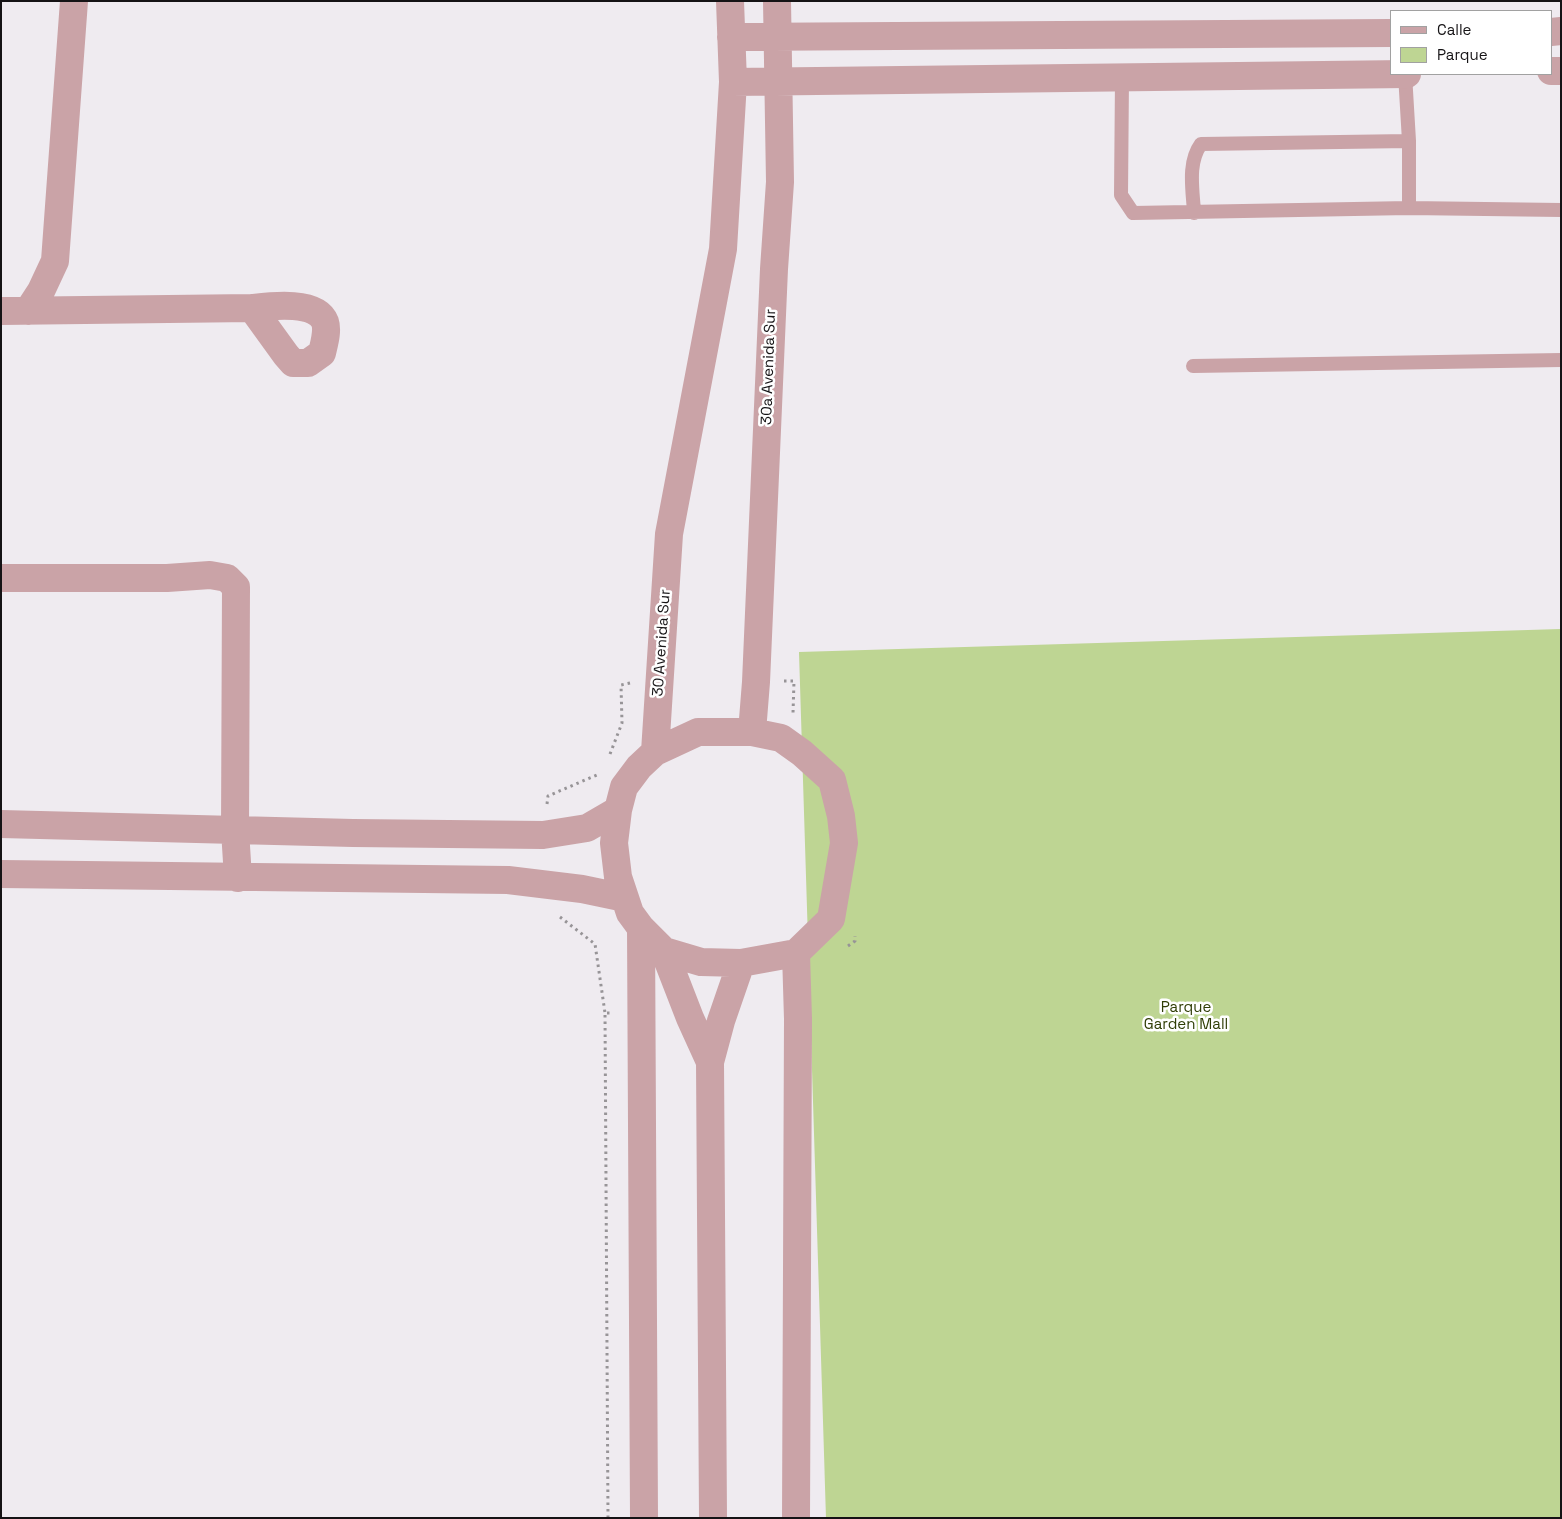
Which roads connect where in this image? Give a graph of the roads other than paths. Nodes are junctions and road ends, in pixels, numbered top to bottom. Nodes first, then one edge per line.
1 (74, 1) edge
2 (730, 1) edge
3 (777, 1) edge
4 (1390, 33) edge
5 (731, 37) junction
6 (778, 37) junction
7 (1390, 74) edge
8 (1406, 75) edge
9 (1122, 78) junction
10 (778, 81) junction
11 (733, 82) junction
12 (1409, 141) junction
13 (1409, 208) junction
14 (1561, 210) edge
15 (1194, 214) junction
16 (252, 308) dead end
17 (1, 311) edge
18 (28, 311) junction
19 (1561, 360) edge
20 (1193, 366) dead end
21 (1, 578) edge
22 (752, 732) junction
23 (655, 752) junction
24 (618, 810) junction
25 (1, 824) edge
26 (235, 830) junction
27 (1, 874) edge
28 (238, 878) junction
29 (625, 898) junction
30 (641, 928) junction
31 (664, 951) junction
32 (796, 953) junction
33 (741, 963) junction
34 (710, 1062) junction
35 (644, 1518) edge
36 (713, 1518) edge
37 (796, 1518) edge

1 - 18 street
2 - 5 street
3 - 6 street, 30a Avenida Sur
4 - 6 street
5 - 6 street
5 - 11 street
6 - 10 street, 30a Avenida Sur
7 - 9 street
8 - 12 lane
9 - 10 street
9 - 15 lane
10 - 11 street
10 - 22 street, 30a Avenida Sur
11 - 23 street, 30 Avenida Sur
12 - 13 lane
12 - 15 lane
13 - 14 lane
13 - 15 lane
16 - 18 street
17 - 18 street
19 - 20 lane
21 - 26 street
22 - 23 street
22 - 32 street
23 - 24 street
24 - 26 street
24 - 29 street
25 - 26 street
26 - 28 street
27 - 28 street
28 - 29 street
29 - 30 street
30 - 31 street
30 - 35 street
31 - 33 street
31 - 34 street
32 - 33 street
32 - 37 street
33 - 34 street
34 - 36 street

